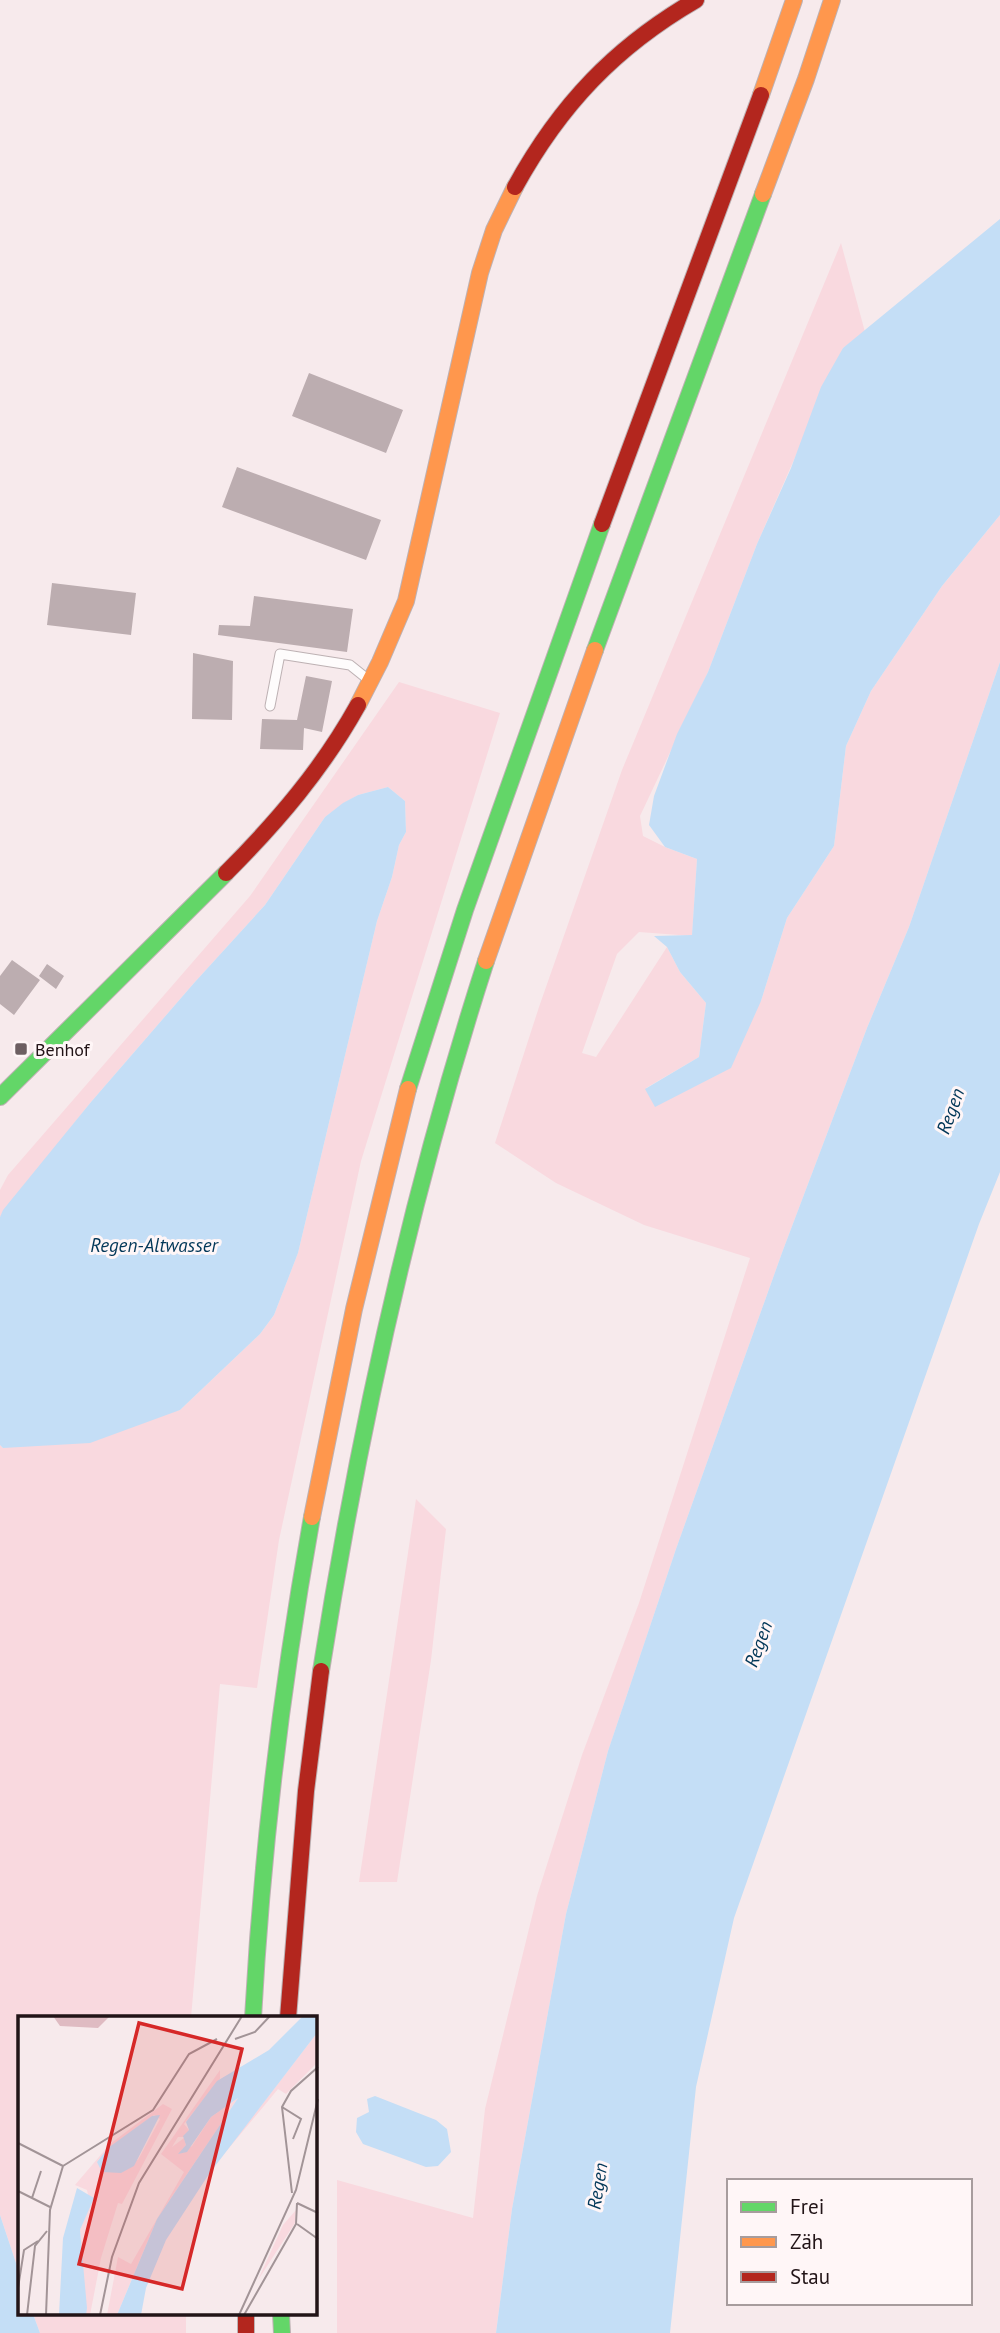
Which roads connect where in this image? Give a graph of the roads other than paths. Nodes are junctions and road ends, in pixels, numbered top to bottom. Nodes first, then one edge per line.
1 (696, 0) edge
2 (794, 0) edge
3 (832, 0) edge
4 (371, 682) junction
5 (270, 706) dead end
6 (0, 1097) edge
7 (253, 2016) edge
8 (288, 2016) edge

1 - 4 main road
2 - 7 main road
3 - 8 main road
4 - 5 lane
4 - 6 main road

